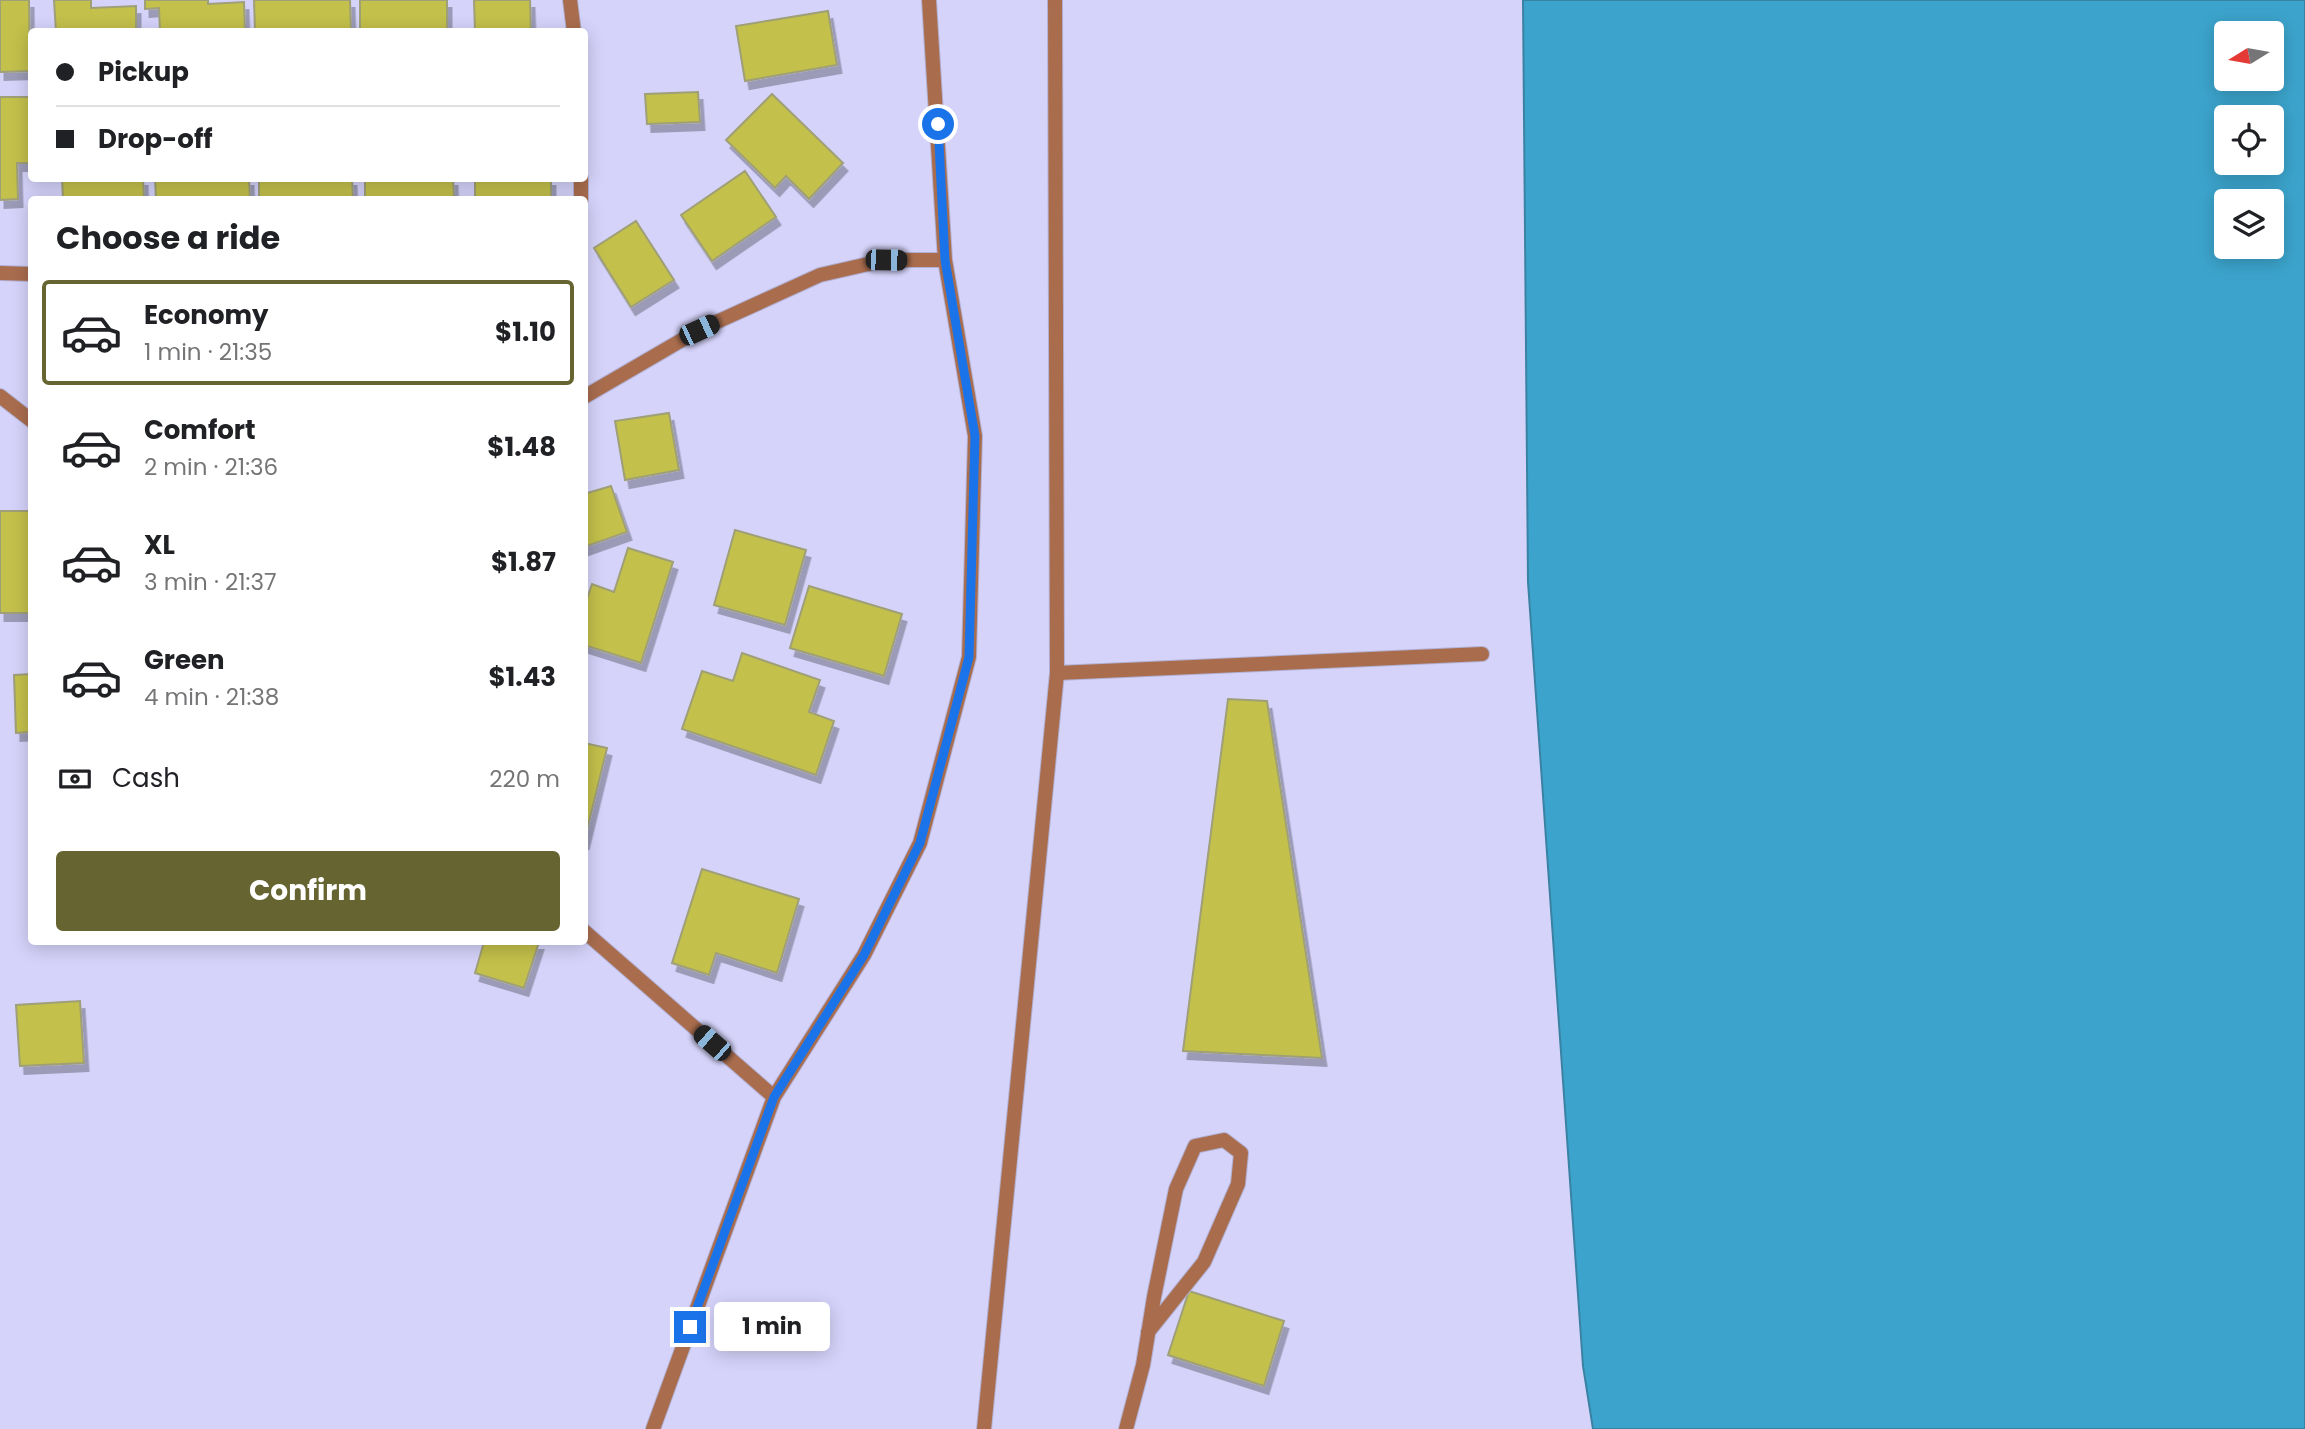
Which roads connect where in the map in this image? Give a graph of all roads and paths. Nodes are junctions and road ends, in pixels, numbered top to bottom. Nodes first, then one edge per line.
1 (570, 0) edge
2 (929, 0) edge
3 (1055, 0) edge
4 (574, 28) edge
5 (945, 260) junction
6 (0, 273) edge
7 (28, 274) edge
8 (588, 395) edge
9 (0, 396) edge
10 (28, 418) edge
11 (1482, 654) dead end
12 (1057, 673) junction
13 (588, 934) edge
14 (774, 1097) junction
15 (1148, 1332) junction
16 (653, 1429) edge
17 (984, 1429) edge
18 (1126, 1429) edge

1 - 4 street
2 - 5 street
3 - 12 street
5 - 8 street
5 - 14 street
6 - 7 street
9 - 10 street
11 - 12 street
12 - 17 street
13 - 14 street
14 - 16 street
15 - 15 street
15 - 18 street

